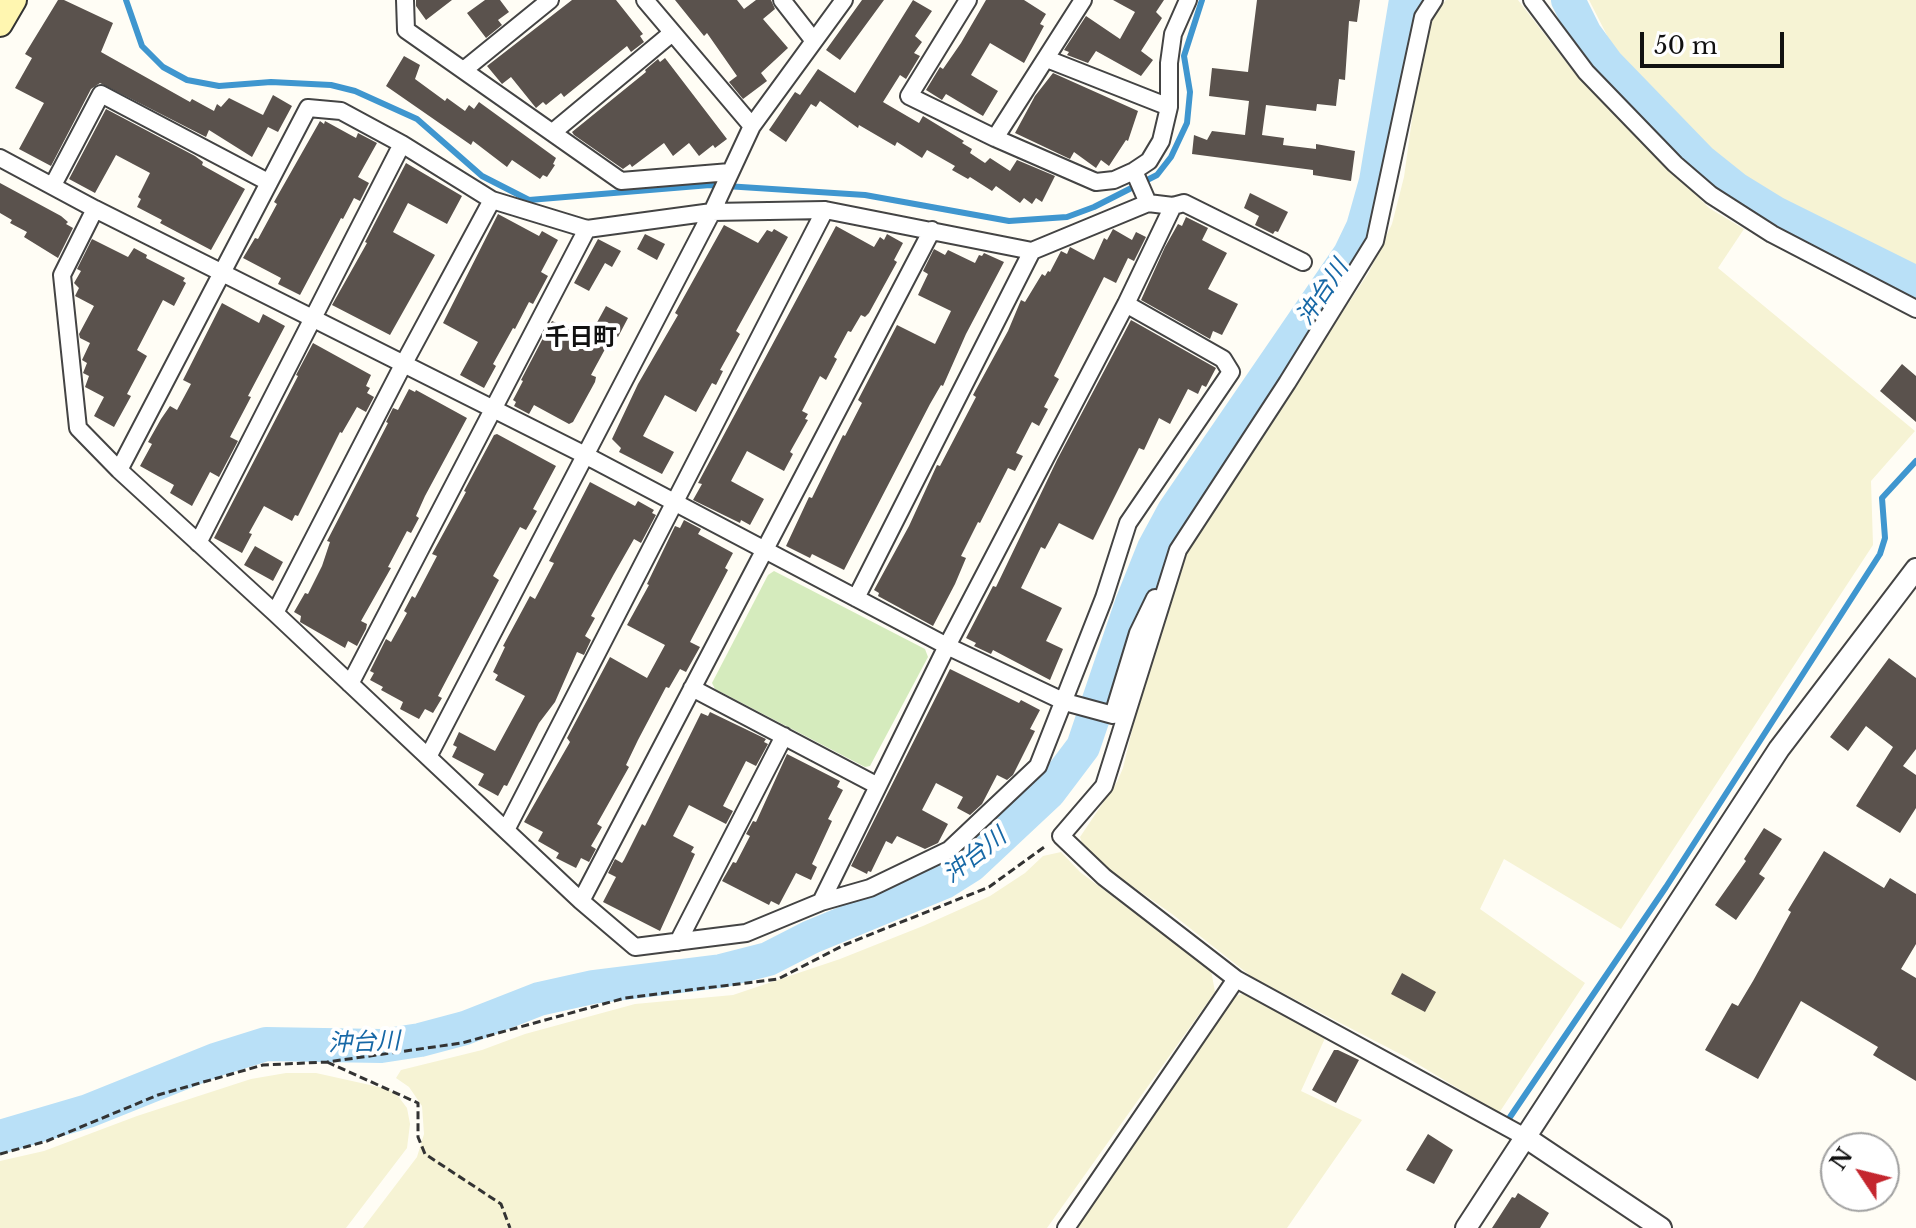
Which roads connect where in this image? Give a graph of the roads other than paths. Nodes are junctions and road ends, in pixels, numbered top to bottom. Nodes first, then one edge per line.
1 (14, 0) edge
2 (405, 0) edge
3 (550, 0) edge
4 (645, 0) edge
5 (782, 0) edge
6 (844, 0) edge
7 (968, 0) edge
8 (1083, 0) edge
9 (1188, 0) edge
10 (1434, 0) edge
11 (1532, 0) edge
12 (0, 24) edge
13 (672, 33) junction
14 (814, 41) junction
15 (1047, 59) junction
16 (465, 69) junction
17 (1169, 107) junction
18 (752, 126) junction
19 (553, 132) junction
20 (995, 138) junction
21 (402, 144) junction
22 (0, 158) edge
23 (1134, 171) junction
24 (730, 172) junction
25 (268, 182) junction
26 (53, 185) junction
27 (492, 200) junction
28 (1148, 203) junction
29 (1173, 206) junction
30 (95, 209) junction
31 (825, 210) junction
32 (712, 212) junction
33 (587, 229) junction
34 (932, 230) junction
35 (1032, 251) junction
36 (1303, 262) dead end
37 (222, 272) junction
38 (1126, 304) junction
39 (1916, 309) edge
40 (313, 319) junction
41 (403, 365) junction
42 (493, 409) junction
43 (583, 454) junction
44 (119, 470) junction
45 (674, 503) junction
46 (198, 543) junction
47 (764, 550) junction
48 (1178, 550) junction
49 (1916, 569) edge
50 (856, 598) junction
51 (275, 613) junction
52 (947, 646) junction
53 (350, 684) junction
54 (692, 688) junction
55 (1071, 703) junction
56 (784, 736) junction
57 (428, 757) junction
58 (878, 786) junction
59 (506, 830) junction
60 (581, 901) junction
61 (821, 902) junction
62 (678, 942) junction
63 (1236, 979) junction
64 (1525, 1137) junction
65 (1066, 1228) edge
66 (1466, 1228) edge
67 (1661, 1228) edge

1 - 12 main road
2 - 16 street
3 - 16 street
4 - 13 street
5 - 14 street
6 - 14 street
7 - 20 street
8 - 15 street
9 - 17 street
10 - 48 street
11 - 39 street
13 - 18 street
13 - 19 street
14 - 18 street
15 - 17 street
15 - 20 street
16 - 19 street
17 - 23 street
18 - 24 street
19 - 24 street
20 - 23 street
21 - 25 street
21 - 27 street
21 - 40 street
22 - 26 street
23 - 28 street
24 - 32 street
25 - 26 street
25 - 37 street
26 - 30 street
27 - 33 street
27 - 41 street
28 - 29 street
28 - 35 street
29 - 36 street
29 - 38 street
30 - 37 street
30 - 44 street
31 - 32 street
31 - 34 street
31 - 45 street
32 - 33 street
32 - 43 street
33 - 42 street
34 - 35 street
34 - 47 street
35 - 50 street
37 - 40 street
37 - 44 street
38 - 52 street
38 - 55 street
40 - 41 street
40 - 46 street
41 - 42 street
41 - 51 street
42 - 43 street
42 - 53 street
43 - 45 street
43 - 57 street
44 - 46 street
45 - 47 street
45 - 59 street
46 - 51 street
47 - 50 street
47 - 54 street
48 - 55 street
48 - 63 street
49 - 64 street
50 - 52 street
51 - 53 street
52 - 55 street
52 - 58 street
53 - 57 street
54 - 56 street
54 - 60 street
55 - 61 street
56 - 58 street
56 - 62 street
57 - 59 street
58 - 61 street
59 - 60 street
60 - 62 street
61 - 62 street
63 - 64 street
63 - 65 street
64 - 66 street
64 - 67 street

